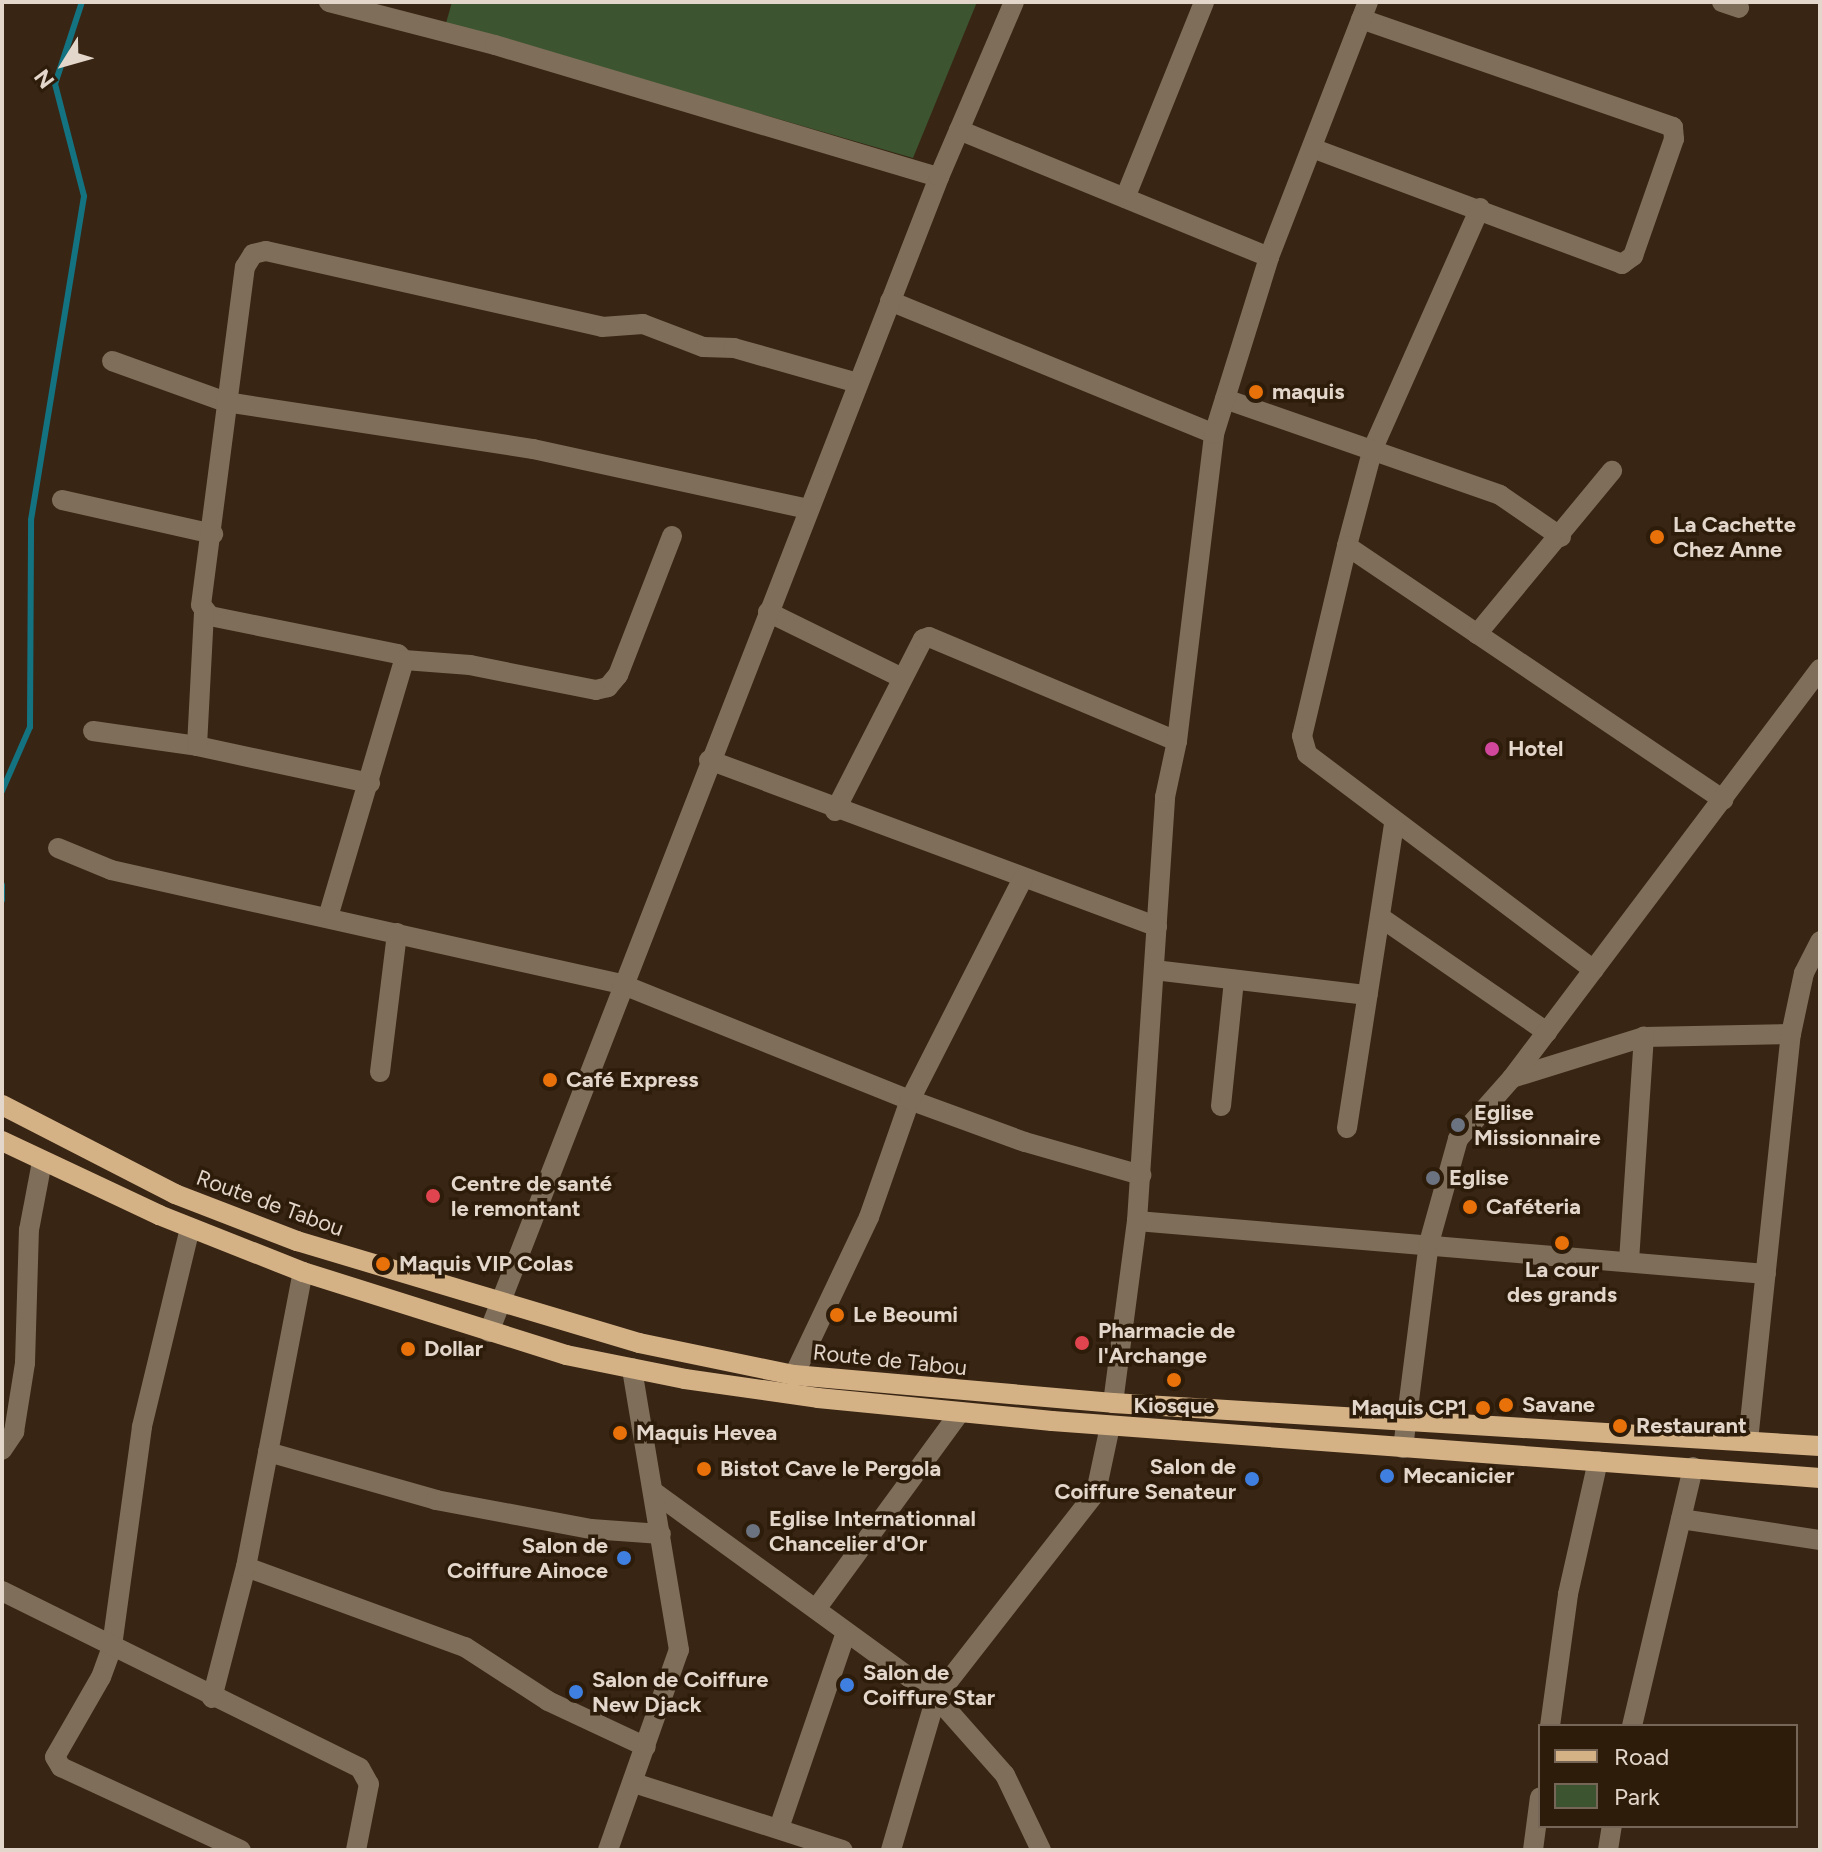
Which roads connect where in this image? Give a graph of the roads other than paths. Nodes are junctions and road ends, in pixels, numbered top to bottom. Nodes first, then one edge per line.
1 (329, 2) edge
2 (1014, 2) edge
3 (1204, 2) edge
4 (1365, 10) edge
5 (959, 130) junction
6 (1312, 148) junction
7 (939, 177) junction
8 (1125, 198) junction
9 (1480, 208) junction
10 (1269, 257) junction
11 (890, 301) junction
12 (112, 361) dead end
13 (858, 383) junction
14 (1225, 399) junction
15 (226, 402) junction
16 (1214, 434) junction
17 (1373, 448) junction
18 (1612, 471) dead end
19 (62, 500) dead end
20 (808, 509) junction
21 (213, 534) junction
22 (672, 536) dead end
23 (1561, 537) junction
24 (1347, 546) junction
25 (204, 612) junction
26 (768, 612) junction
27 (1477, 634) junction
28 (404, 660) junction
29 (1820, 669) edge
30 (902, 678) junction
31 (93, 731) dead end
32 (1177, 741) junction
33 (197, 746) junction
34 (709, 760) junction
35 (370, 783) junction
36 (1723, 800) junction
37 (835, 811) junction
38 (1394, 823) junction
39 (58, 848) dead end
40 (1023, 878) junction
41 (328, 917) junction
42 (1380, 917) junction
43 (1157, 927) junction
44 (397, 933) junction
45 (1820, 941) edge
46 (1154, 970) junction
47 (1594, 970) junction
48 (1234, 980) junction
49 (621, 984) junction
50 (1368, 995) junction
51 (1547, 1032) junction
52 (1791, 1034) junction
53 (1644, 1037) junction
54 (380, 1072) dead end
55 (1512, 1078) junction
56 (910, 1100) junction
57 (2, 1105) edge
58 (1221, 1106) dead end
59 (1347, 1128) dead end
60 (2, 1141) edge
61 (42, 1162) junction
62 (1141, 1175) junction
63 (1137, 1221) junction
64 (190, 1228) junction
65 (1429, 1243) junction
66 (1629, 1261) junction
67 (303, 1272) junction
68 (1766, 1274) junction
69 (498, 1304) junction
70 (489, 1332) junction
71 (632, 1368) junction
72 (794, 1375) junction
73 (1113, 1403) junction
74 (960, 1412) junction
75 (1405, 1420) junction
76 (1110, 1426) junction
77 (1748, 1441) junction
78 (1820, 1446) edge
79 (1403, 1448) junction
80 (2, 1450) edge
81 (268, 1452) junction
82 (1598, 1461) junction
83 (1693, 1467) junction
84 (1820, 1478) edge
85 (654, 1492) junction
86 (1681, 1519) junction
87 (661, 1534) junction
88 (1820, 1540) edge
89 (246, 1567) junction
90 (2, 1591) edge
91 (816, 1609) junction
92 (846, 1632) junction
93 (112, 1647) junction
94 (936, 1697) junction
95 (212, 1698) junction
96 (1550, 1724) edge
97 (1632, 1724) edge
98 (646, 1747) junction
99 (634, 1783) junction
100 (1538, 1812) edge
101 (779, 1828) junction
102 (1612, 1828) edge
103 (241, 1850) edge
104 (356, 1850) edge
105 (608, 1850) edge
106 (843, 1850) edge
107 (891, 1850) edge
108 (1041, 1850) edge
109 (1533, 1850) edge
110 (1608, 1850) edge

1 - 7 street
2 - 5 street
3 - 8 street
4 - 6 street
4 - 9 street
5 - 7 street
5 - 8 street
6 - 9 street
6 - 10 street
7 - 11 street
8 - 10 street
9 - 17 street
10 - 14 street
11 - 13 street
11 - 16 street
12 - 15 street
13 - 15 street
13 - 20 street
14 - 16 street
14 - 17 street
15 - 20 street
15 - 21 street
16 - 32 street
17 - 23 street
17 - 24 street
18 - 23 street
19 - 21 street
20 - 26 street
21 - 25 street
22 - 28 street
23 - 27 street
24 - 27 street
24 - 38 street
25 - 28 street
25 - 33 street
26 - 30 street
26 - 34 street
27 - 36 street
28 - 35 street
29 - 36 street
30 - 32 street
30 - 37 street
31 - 33 street
32 - 43 street
33 - 35 street
34 - 37 street
34 - 49 street
35 - 41 street
36 - 47 street
37 - 40 street
38 - 42 street
38 - 47 street
39 - 41 street
40 - 43 street
40 - 56 street
41 - 44 street
42 - 50 street
42 - 51 street
43 - 46 street
44 - 49 street
44 - 54 street
45 - 52 street
46 - 48 street
46 - 62 street
47 - 51 street
48 - 50 street
48 - 58 street
49 - 56 street
49 - 69 street
50 - 59 street
51 - 55 street
52 - 53 street
52 - 68 street
53 - 55 street
53 - 66 street
55 - 65 street
56 - 62 street
56 - 72 street
57 - 69 main road, Route de Tabou
60 - 61 main road, Route de Tabou
61 - 64 main road, Route de Tabou
61 - 80 street
62 - 63 street
63 - 65 street
63 - 73 street
64 - 67 main road, Route de Tabou
64 - 93 street
65 - 66 street
65 - 75 street
66 - 68 street
67 - 70 main road, Route de Tabou
67 - 81 street
68 - 77 street
69 - 70 street
69 - 72 main road, Route de Tabou
70 - 71 main road, Route de Tabou
71 - 74 main road, Route de Tabou
71 - 85 street
72 - 73 main road, Route de Tabou
73 - 75 main road, Route de Tabou
74 - 76 main road, Route de Tabou
74 - 91 street
75 - 77 main road, Route de Tabou
75 - 79 street
76 - 79 main road, Route de Tabou
76 - 94 street
77 - 78 main road, Route de Tabou
79 - 82 main road, Route de Tabou
81 - 87 street
81 - 89 street
82 - 83 main road, Route de Tabou
82 - 96 street
83 - 84 main road, Route de Tabou
83 - 86 street
85 - 87 street
85 - 91 street
86 - 88 street
86 - 97 street
87 - 98 street
89 - 95 street
89 - 98 street
90 - 93 street
91 - 92 street
92 - 94 street
92 - 101 street
93 - 95 street
93 - 103 street
94 - 107 street
94 - 108 street
95 - 104 street
98 - 99 street
99 - 101 street
99 - 105 street
100 - 109 street
101 - 106 street
102 - 110 street

